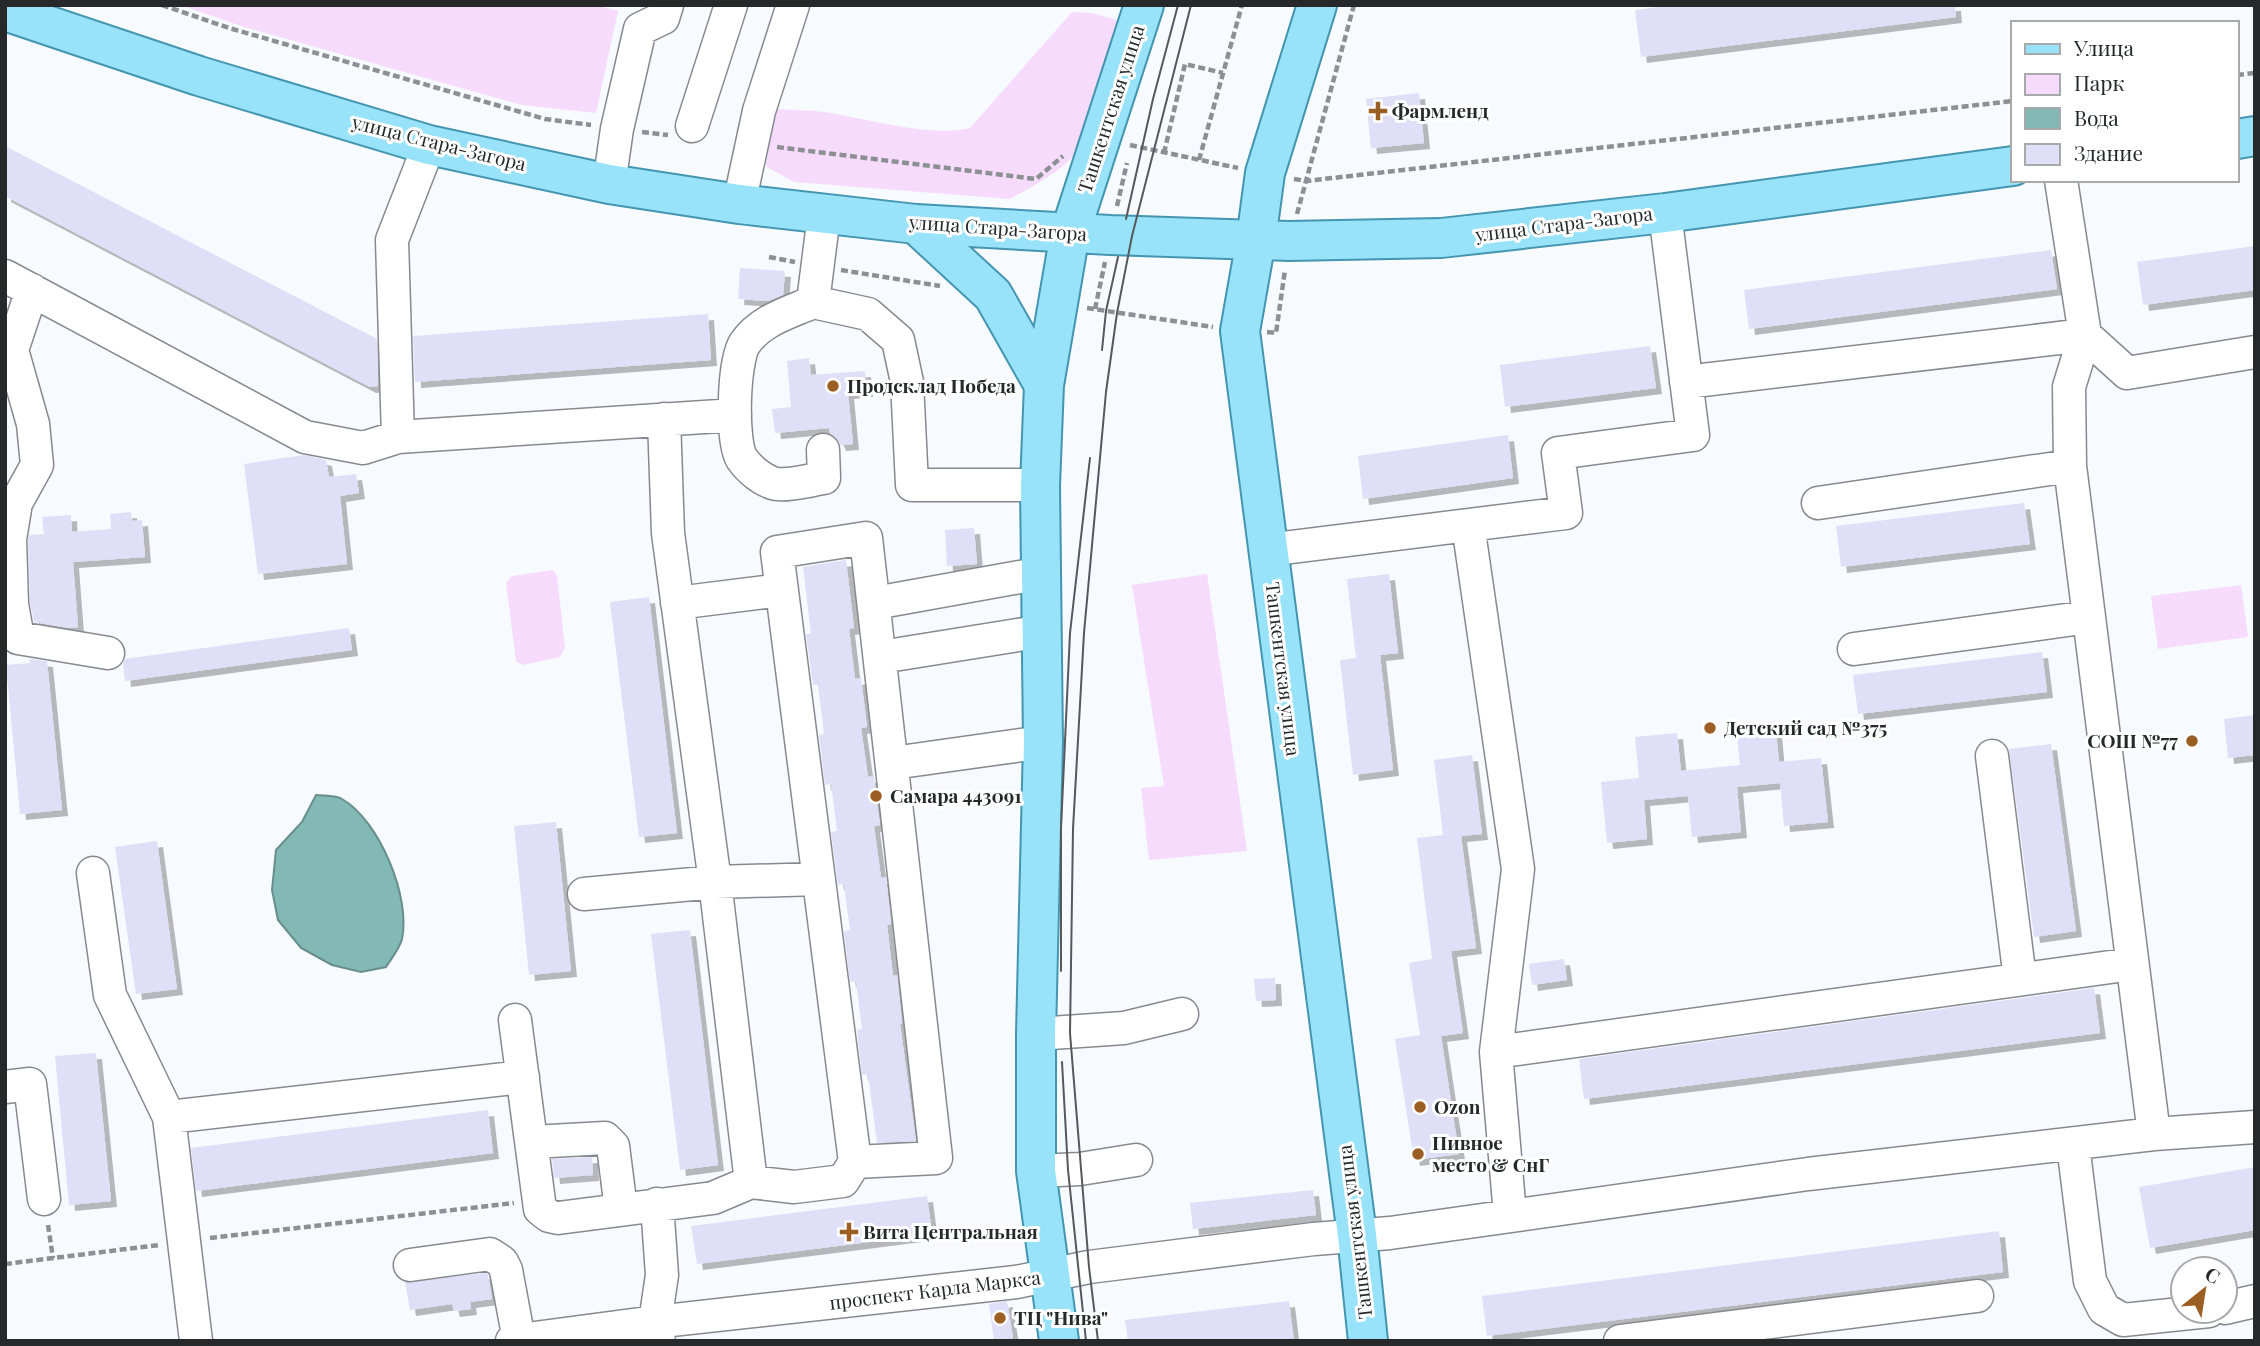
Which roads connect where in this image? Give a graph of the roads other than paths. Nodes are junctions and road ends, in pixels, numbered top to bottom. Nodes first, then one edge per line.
1 (667, 5) edge
2 (731, 5) edge
3 (793, 5) edge
4 (1144, 5) edge
5 (1317, 5) edge
6 (5, 11) edge
7 (692, 126) dead end
8 (429, 145) junction
9 (2011, 166) edge
10 (2062, 182) edge
11 (609, 184) junction
12 (739, 204) junction
13 (1665, 213) junction
14 (824, 215) junction
15 (916, 223) junction
16 (1070, 233) junction
17 (1256, 240) junction
18 (19, 283) edge
19 (813, 302) junction
20 (2085, 335) junction
21 (2255, 352) edge
22 (1686, 382) junction
23 (1044, 385) junction
24 (735, 415) junction
25 (664, 419) junction
26 (398, 437) junction
27 (823, 450) dead end
28 (2070, 466) junction
29 (1040, 485) junction
30 (1818, 503) dead end
31 (11, 504) edge
32 (1468, 525) junction
33 (1267, 550) junction
34 (1042, 573) junction
35 (781, 590) junction
36 (677, 603) junction
37 (875, 603) junction
38 (2089, 617) junction
39 (1043, 631) junction
40 (1854, 649) dead end
41 (108, 653) dead end
42 (881, 657) junction
43 (1043, 742) junction
44 (1992, 756) dead end
45 (893, 763) junction
46 (93, 873) dead end
47 (818, 879) junction
48 (715, 882) junction
49 (584, 894) dead end
50 (2132, 964) junction
51 (2020, 979) junction
52 (1182, 1014) dead end
53 (516, 1020) dead end
54 (1036, 1034) junction
55 (1496, 1052) junction
56 (523, 1077) junction
57 (5, 1087) edge
58 (169, 1117) junction
59 (2255, 1127) edge
60 (2154, 1135) junction
61 (532, 1142) junction
62 (2073, 1145) junction
63 (1136, 1160) dead end
64 (855, 1162) junction
65 (1036, 1171) junction
66 (751, 1182) junction
67 (44, 1199) road end
68 (657, 1203) junction
69 (621, 1209) junction
70 (1510, 1215) junction
71 (1357, 1235) junction
72 (410, 1265) dead end
73 (1049, 1276) junction
74 (1977, 1296) dead end
75 (2175, 1325) edge
76 (1804, 1330) edge
77 (657, 1331) edge
78 (2124, 1331) edge
79 (515, 1340) edge
80 (196, 1341) edge
81 (1059, 1341) edge
82 (1368, 1341) edge
83 (1620, 1341) edge

1 - 11 street
2 - 7 street
3 - 12 street
4 - 16 main road, Ташкентская улица
5 - 17 main road, Ташкентская улица
6 - 8 main road, улица Стара-Загора
8 - 11 main road, улица Стара-Загора
8 - 26 street
9 - 13 main road, улица Стара-Загора
10 - 20 street
11 - 12 main road, улица Стара-Загора
12 - 14 main road, улица Стара-Загора
13 - 17 main road, улица Стара-Загора
13 - 22 street
14 - 15 main road, улица Стара-Загора
14 - 19 street
15 - 16 main road, улица Стара-Загора
15 - 23 main road
16 - 17 main road, улица Стара-Загора
16 - 23 main road, Ташкентская улица
17 - 33 main road, Ташкентская улица
18 - 26 street
18 - 31 street
19 - 24 street
19 - 29 street
20 - 21 street
20 - 22 street
20 - 28 street
22 - 32 street
23 - 29 main road, Ташкентская улица
24 - 25 street
24 - 27 street
25 - 26 street
25 - 36 street
28 - 30 street
28 - 38 street
29 - 34 main road, Ташкентская улица
31 - 41 street
32 - 33 street
32 - 55 street
33 - 71 main road, Ташкентская улица
34 - 37 street
34 - 39 main road, Ташкентская улица
35 - 36 street
35 - 37 street
35 - 47 street
36 - 48 street
37 - 42 street
38 - 40 street
38 - 50 street
39 - 42 street
39 - 43 main road, Ташкентская улица
42 - 45 street
43 - 45 street
43 - 54 main road, Ташкентская улица
44 - 51 street
45 - 64 street
46 - 58 street
47 - 48 street
47 - 64 street
48 - 49 street
48 - 66 street
50 - 51 street
50 - 60 street
51 - 55 street
52 - 54 street
53 - 56 street
54 - 65 main road, Ташкентская улица
55 - 70 street
56 - 58 street
56 - 61 street
57 - 67 street
58 - 80 street
59 - 60 street, проспект Карла Маркса
60 - 62 street, проспект Карла Маркса
61 - 69 street
61 - 69 street
62 - 70 street, проспект Карла Маркса
62 - 78 street
63 - 65 street
64 - 66 street
65 - 73 main road, Ташкентская улица
66 - 68 street
68 - 69 street
68 - 77 street
70 - 71 street, проспект Карла Маркса
71 - 73 street, проспект Карла Маркса
71 - 82 main road, Ташкентская улица
72 - 79 street
73 - 77 street, проспект Карла Маркса
73 - 81 main road, Ташкентская улица
74 - 76 street
75 - 78 street
76 - 83 street
77 - 79 street, проспект Карла Маркса

